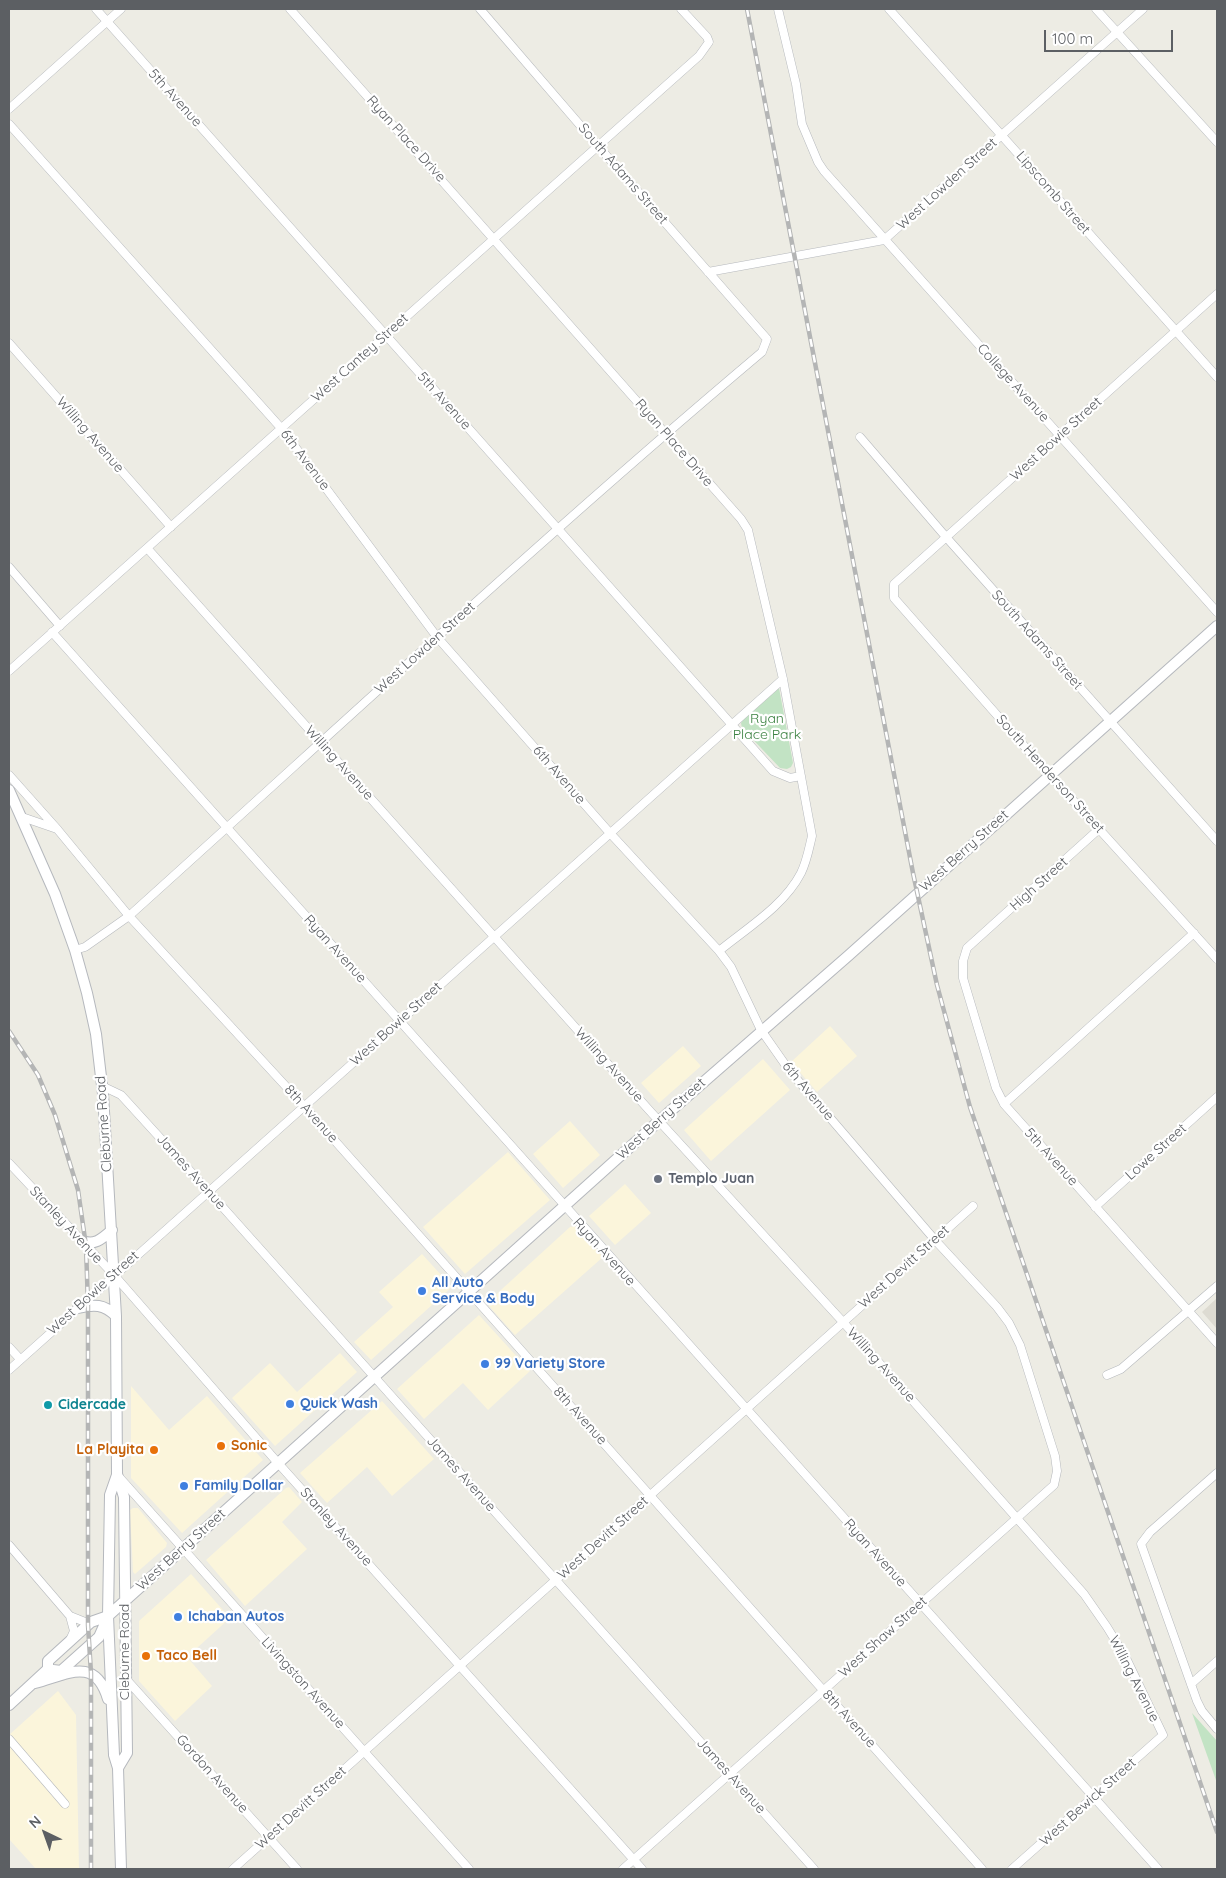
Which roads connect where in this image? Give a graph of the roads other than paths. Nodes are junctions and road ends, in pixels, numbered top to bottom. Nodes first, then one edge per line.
1 (96, 9) edge
2 (121, 9) edge
3 (290, 9) edge
4 (480, 9) edge
5 (681, 9) edge
6 (778, 9) edge
7 (889, 9) edge
8 (1096, 9) edge
9 (1143, 9) edge
10 (107, 21) junction
11 (1117, 32) junction
12 (9, 109) edge
13 (9, 124) edge
14 (1002, 134) junction
15 (1217, 142) edge
16 (598, 146) junction
17 (494, 239) junction
18 (884, 240) junction
19 (708, 272) junction
20 (1217, 294) edge
21 (1176, 331) junction
22 (386, 335) junction
23 (767, 339) joint
24 (9, 343) edge
25 (1217, 377) edge
26 (281, 428) junction
27 (666, 433) junction
28 (1060, 435) junction
29 (860, 437) dead end
30 (170, 527) junction
31 (558, 528) junction
32 (946, 537) junction
33 (147, 548) junction
34 (9, 567) edge
35 (894, 584) joint
36 (1217, 612) edge
37 (60, 626) junction
38 (1217, 626) edge
39 (52, 632) junction
40 (438, 637) junction
41 (9, 671) edge
42 (783, 679) junction
43 (1110, 721) junction
44 (731, 723) junction
45 (321, 742) junction
46 (1050, 774) junction
47 (9, 775) edge
48 (801, 776) junction
49 (9, 790) edge
50 (22, 817) junction
51 (227, 828) junction
52 (1099, 829) junction
53 (58, 830) junction
54 (609, 832) junction
55 (1217, 841) edge
56 (129, 916) junction
57 (1194, 933) junction
58 (494, 936) junction
59 (979, 938) joint
60 (75, 950) junction
61 (719, 951) junction
62 (1217, 959) edge
63 (400, 1022) junction
64 (761, 1030) junction
65 (102, 1086) junction
66 (1217, 1097) edge
67 (1004, 1104) junction
68 (304, 1106) junction
69 (659, 1121) junction
70 (9, 1163) edge
71 (208, 1191) junction
72 (564, 1206) junction
73 (973, 1206) dead end
74 (1095, 1207) junction
75 (112, 1230) junction
76 (81, 1240) junction
77 (935, 1240) junction
78 (114, 1275) junction
79 (1217, 1286) edge
80 (469, 1291) junction
81 (78, 1308) junction
82 (1189, 1311) junction
83 (116, 1316) junction
84 (843, 1322) junction
85 (1217, 1343) edge
86 (9, 1347) edge
87 (20, 1359) junction
88 (9, 1370) edge
89 (1107, 1375) dead end
90 (374, 1376) junction
91 (746, 1409) junction
92 (1055, 1456) joint
93 (278, 1463) junction
94 (1217, 1473) edge
95 (117, 1474) junction
96 (650, 1495) junction
97 (1016, 1518) junction
98 (9, 1545) edge
99 (182, 1549) junction
100 (556, 1580) junction
101 (125, 1600) junction
102 (920, 1604) junction
103 (70, 1616) junction
104 (108, 1616) junction
105 (91, 1622) junction
106 (66, 1645) junction
107 (1217, 1661) edge
108 (460, 1666) junction
109 (48, 1669) junction
110 (126, 1679) junction
111 (32, 1684) junction
112 (1191, 1684) junction
113 (824, 1691) junction
114 (9, 1705) edge
115 (112, 1711) junction
116 (1217, 1729) edge
117 (1163, 1735) joint
118 (9, 1739) edge
119 (364, 1752) junction
120 (118, 1768) junction
121 (729, 1774) junction
122 (1094, 1797) junction
123 (65, 1804) dead end
124 (269, 1837) junction
125 (634, 1860) junction
126 (122, 1868) edge
127 (233, 1869) edge
128 (297, 1869) edge
129 (469, 1869) edge
130 (623, 1869) edge
131 (642, 1869) edge
132 (814, 1869) edge
133 (982, 1869) edge
134 (1012, 1869) edge
135 (1158, 1869) edge

1 - 10 street, 5th Avenue
2 - 10 street
3 - 17 street, Ryan Place Drive
4 - 16 street, South Adams Street
5 - 16 street, West Cantey Street
6 - 18 street, College Avenue
7 - 14 street, Lipscomb Street
8 - 11 street
9 - 11 street, West Lowden Street
10 - 12 street
10 - 22 street, 5th Avenue
11 - 14 street, West Lowden Street
11 - 15 street
13 - 26 street, 6th Avenue
14 - 18 street, West Lowden Street
14 - 21 street, Lipscomb Street
16 - 17 street, West Cantey Street
16 - 19 street, South Adams Street
17 - 22 street, West Cantey Street
17 - 27 street, Ryan Place Drive
18 - 19 street, West Lowden Street
18 - 28 street, College Avenue
19 - 23 street, South Adams Street
20 - 21 street, West Bowie Street
21 - 25 street, Lipscomb Street
21 - 28 street, West Bowie Street
22 - 26 street, West Cantey Street
22 - 31 street, 5th Avenue
23 - 27 street, West Lowden Street
24 - 30 street, Willing Avenue
26 - 30 street, West Cantey Street
26 - 40 street, 6th Avenue
27 - 31 street, West Lowden Street
27 - 42 street, Ryan Place Drive
28 - 32 street, West Bowie Street
28 - 36 street, College Avenue
29 - 32 street, South Adams Street
30 - 33 street, West Cantey Street
31 - 40 street, West Lowden Street
31 - 44 street, 5th Avenue
32 - 35 street, West Bowie Street
32 - 43 street, South Adams Street
33 - 37 street, West Cantey Street
33 - 45 street, Willing Avenue
34 - 37 street
35 - 46 street, South Henderson Street
37 - 39 street, West Cantey Street
38 - 43 main road, West Berry Street
39 - 41 street, West Cantey Street
39 - 51 street, Ryan Avenue
40 - 45 street, West Lowden Street
40 - 54 street, 6th Avenue
42 - 44 street, West Bowie Street
42 - 48 street, Ryan Place Drive
43 - 46 main road, West Berry Street
43 - 55 street, South Adams Street
44 - 48 street, 5th Avenue
44 - 54 street, West Bowie Street
45 - 51 street, West Lowden Street
45 - 58 street, Willing Avenue
46 - 52 street, South Henderson Street
46 - 64 main road, West Berry Street
47 - 53 street, 8th Avenue
48 - 61 street, Ryan Place Drive
49 - 50 main road, Cleburne Road
50 - 53 street
50 - 60 main road, Cleburne Road
51 - 56 street, West Lowden Street
51 - 63 street, Ryan Avenue
52 - 57 street, South Henderson Street
52 - 59 street, High Street
53 - 56 street, 8th Avenue
54 - 58 street, West Bowie Street
54 - 61 street, 6th Avenue
56 - 60 street, West Lowden Street
56 - 68 street, 8th Avenue
57 - 62 street, South Henderson Street
57 - 67 street
58 - 63 street, West Bowie Street
58 - 69 street, Willing Avenue
59 - 67 street, 5th Avenue
60 - 65 main road, Cleburne Road
61 - 64 street, 6th Avenue
63 - 68 street, West Bowie Street
63 - 72 street, Ryan Avenue
64 - 69 main road, West Berry Street
64 - 77 street, 6th Avenue
65 - 71 street, James Avenue
65 - 75 main road, Cleburne Road
66 - 74 street, Lowe Street
67 - 74 street, 5th Avenue
68 - 71 street, West Bowie Street
68 - 80 street, 8th Avenue
69 - 72 main road, West Berry Street
69 - 84 street, Willing Avenue
70 - 76 street, Stanley Avenue
71 - 78 street, West Bowie Street
71 - 90 street, James Avenue
72 - 80 main road, West Berry Street
72 - 91 street, Ryan Avenue
73 - 77 street, West Devitt Street
74 - 82 street, 5th Avenue
75 - 76 main road
75 - 78 main road, Cleburne Road
76 - 78 street, Stanley Avenue
77 - 84 street, West Devitt Street
77 - 92 street, 6th Avenue
78 - 81 street, West Bowie Street
78 - 83 main road, Cleburne Road
78 - 93 street, Stanley Avenue
79 - 82 street
80 - 90 main road, West Berry Street
80 - 96 street, 8th Avenue
81 - 83 main road
81 - 87 street, West Bowie Street
82 - 85 street, 5th Avenue
82 - 89 street
83 - 95 main road, Cleburne Road
84 - 91 street, West Devitt Street
84 - 97 street, Willing Avenue
86 - 87 street
87 - 88 street, West Bowie Street
90 - 93 main road, West Berry Street
90 - 100 street, James Avenue
91 - 96 street, West Devitt Street
91 - 102 street, Ryan Avenue
92 - 97 street, West Shaw Street
93 - 99 main road, West Berry Street
93 - 108 street, Stanley Avenue
94 - 112 street
95 - 99 street, Livingston Avenue
95 - 101 main road, Cleburne Road
95 - 104 main road, Cleburne Road
96 - 100 street, West Devitt Street
96 - 113 street, 8th Avenue
97 - 102 street, West Shaw Street
97 - 117 street, Willing Avenue
98 - 103 street
99 - 101 main road, West Berry Street
99 - 119 street, Livingston Avenue
100 - 108 street, West Devitt Street
100 - 121 street, James Avenue
101 - 104 main road, West Berry Street
101 - 110 main road, Cleburne Road
102 - 113 street, West Shaw Street
102 - 122 street, Ryan Avenue
103 - 105 street
103 - 106 street
104 - 105 main road, West Berry Street
104 - 109 main road, West Berry Street
104 - 115 main road, Cleburne Road
105 - 106 main road, West Berry Street
106 - 109 main road, West Berry Street
107 - 112 street
108 - 119 street, West Devitt Street
108 - 125 street, Stanley Avenue
109 - 111 main road, West Berry Street
110 - 120 main road, Cleburne Road
110 - 124 street, Gordon Avenue
111 - 114 main road, West Berry Street
111 - 115 main road
112 - 116 street
113 - 121 street, West Shaw Street
113 - 133 street, 8th Avenue
115 - 120 main road, Cleburne Road
117 - 122 street, West Bewick Street
118 - 123 street
119 - 124 street, West Devitt Street
119 - 129 street, Livingston Avenue
120 - 126 main road, Cleburne Road
121 - 125 street, West Shaw Street
121 - 132 street, James Avenue
122 - 134 street, West Bewick Street
122 - 135 street, Ryan Avenue
124 - 127 street, West Devitt Street
124 - 128 street, Gordon Avenue
125 - 130 street, West Shaw Street
125 - 131 street, Stanley Avenue

